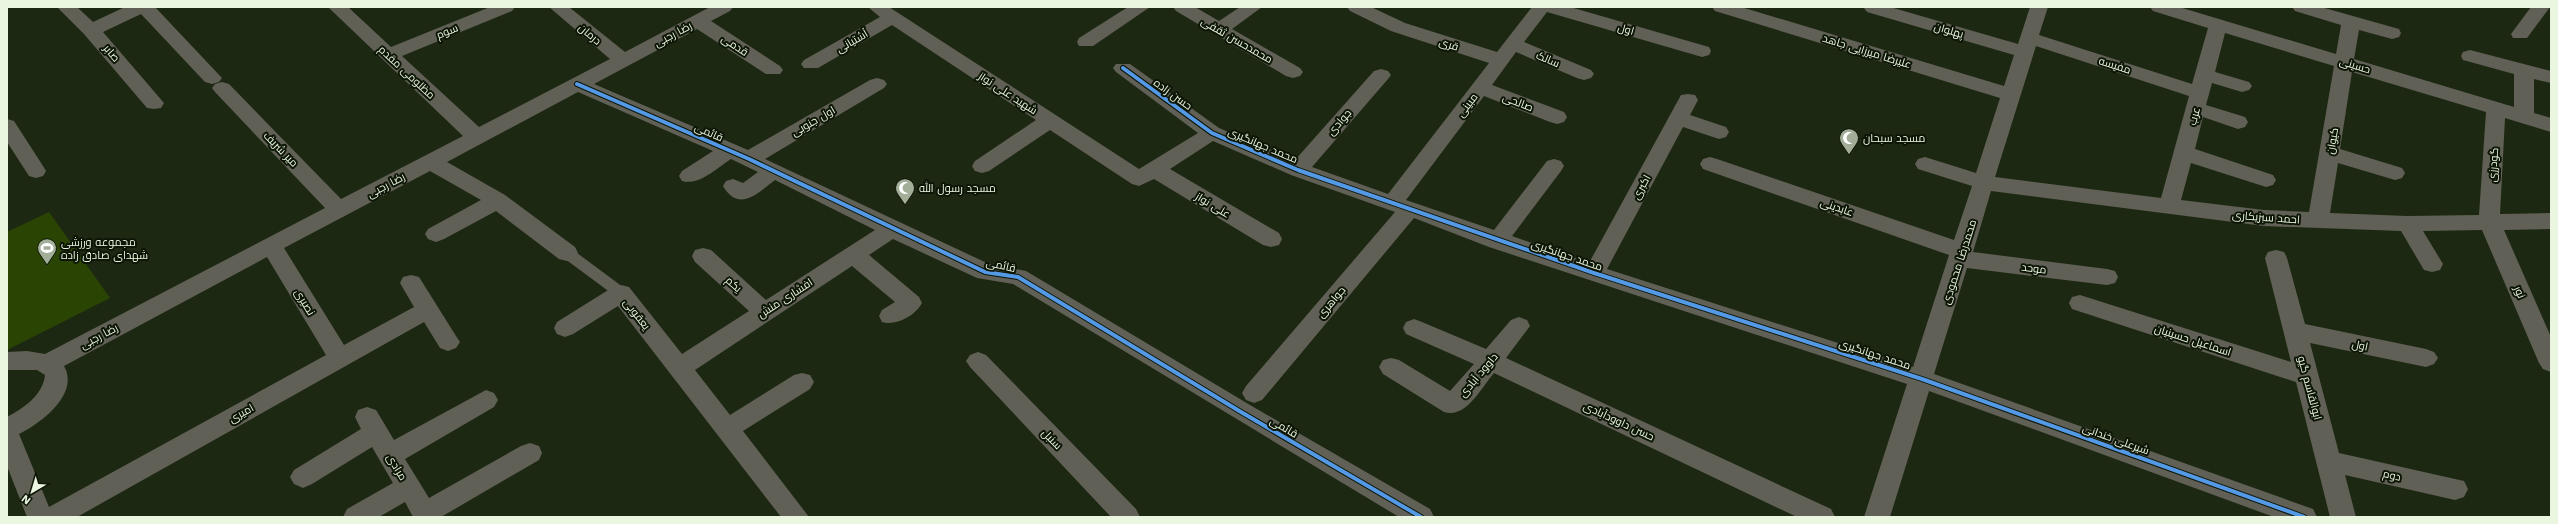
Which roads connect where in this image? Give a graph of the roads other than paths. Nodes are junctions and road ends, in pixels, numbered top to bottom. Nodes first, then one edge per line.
1 (66, 7) edge
2 (140, 7) edge
3 (145, 7) edge
4 (337, 7) edge
5 (506, 7) edge
6 (558, 7) edge
7 (724, 7) edge
8 (1141, 7) edge
9 (1182, 7) edge
10 (1253, 7) edge
11 (1356, 7) edge
12 (1541, 7) edge
13 (1550, 7) edge
14 (1722, 7) edge
15 (2039, 7) edge
16 (2159, 7) edge
17 (2301, 7) edge
18 (1873, 8) edge
19 (2535, 9) edge
20 (885, 12) edge
21 (2207, 17) edge
22 (697, 21) junction
23 (2351, 22) junction
24 (1219, 29) junction
25 (91, 30) junction
26 (2392, 33) dead end
27 (2520, 34) dead end
28 (1086, 42) dead end
29 (1513, 44) junction
30 (2027, 45) junction
31 (1702, 51) dead end
32 (388, 55) junction
33 (2470, 56) dead end
34 (623, 60) junction
35 (1501, 60) junction
36 (2345, 62) junction
37 (811, 64) dead end
38 (1123, 68) dead end
39 (773, 70) dead end
40 (2524, 70) junction
41 (1293, 72) dead end
42 (1584, 74) dead end
43 (1381, 75) dead end
44 (2551, 77) edge
45 (577, 84) junction
46 (877, 84) dead end
47 (2242, 86) dead end
48 (1480, 88) junction
49 (2200, 92) junction
50 (2012, 95) junction
51 (1688, 100) dead end
52 (154, 103) dead end
53 (2496, 108) junction
54 (2524, 116) junction
55 (1557, 117) dead end
56 (1678, 118) junction
57 (1050, 120) junction
58 (2238, 122) dead end
59 (2551, 124) edge
60 (7, 126) edge
61 (1719, 132) dead end
62 (1212, 133) junction
63 (477, 137) junction
64 (729, 150) junction
65 (2184, 152) junction
66 (2330, 153) junction
67 (749, 158) junction
68 (430, 162) junction
69 (1710, 164) dead end
70 (1925, 164) dead end
71 (982, 166) dead end
72 (1554, 166) dead end
73 (36, 170) dead end
74 (1298, 170) junction
75 (774, 171) junction
76 (2395, 173) dead end
77 (1147, 174) junction
78 (689, 176) dead end
79 (2266, 180) dead end
80 (1984, 182) junction
81 (733, 186) dead end
82 (498, 200) junction
83 (1400, 207) junction
84 (2169, 207) junction
85 (339, 210) junction
86 (2318, 220) junction
87 (2551, 221) edge
88 (2489, 222) junction
89 (2407, 224) junction
90 (892, 229) junction
91 (436, 234) dead end
92 (1271, 239) dead end
93 (1497, 241) junction
94 (271, 245) junction
95 (567, 254) joint
96 (854, 254) junction
97 (1962, 255) junction
98 (703, 256) dead end
99 (2276, 258) dead end
100 (2432, 264) dead end
101 (1594, 273) junction
102 (2107, 277) dead end
103 (412, 283) dead end
104 (621, 293) junction
105 (2080, 303) dead end
106 (427, 310) junction
107 (765, 312) junction
108 (890, 316) dead end
109 (1519, 326) dead end
110 (565, 328) dead end
111 (1414, 328) dead end
112 (2295, 331) junction
113 (448, 342) dead end
114 (340, 358) junction
115 (2426, 358) dead end
116 (1490, 360) junction
117 (7, 361) edge
118 (978, 361) dead end
119 (48, 363) junction
120 (2551, 363) edge
121 (1391, 367) dead end
122 (679, 368) junction
123 (2307, 376) junction
124 (1922, 379) junction
125 (802, 382) dead end
126 (1254, 393) dead end
127 (486, 400) dead end
128 (727, 429) junction
129 (7, 430) edge
130 (7, 435) edge
131 (530, 453) dead end
132 (390, 455) junction
133 (2329, 461) junction
134 (303, 477) dead end
135 (409, 487) junction
136 (2455, 489) dead end
137 (426, 515) edge
138 (40, 517) edge
139 (54, 517) edge
140 (356, 517) edge
141 (796, 517) edge
142 (1127, 517) edge
143 (1420, 517) edge
144 (1822, 517) edge
145 (1877, 517) edge
146 (2304, 517) edge
147 (2343, 517) edge

1 - 25 street, صابر
2 - 25 street
3 - 85 street, میر شریف
4 - 32 street, مظلومی مقدم
5 - 32 street, سوم
6 - 34 street, درمان
7 - 22 street, رضا رجبی
8 - 28 street
9 - 24 street, محمدحسن ثقفی
10 - 24 street
11 - 35 street, قری
12 - 29 street, مبینی
13 - 31 street, اول
14 - 50 street, علیرضا میرزایی جاهد
15 - 30 street, محمدرضا محمودی
16 - 21 street, حسینی
17 - 23 street
18 - 30 street, پهلوان
19 - 27 street
20 - 37 street, آشتیانی
20 - 57 street, شهید علی نواز
21 - 36 street, حسینی
21 - 49 street, عرب
22 - 34 street, رضا رجبی
22 - 39 street, قدمی
23 - 26 street
23 - 36 street, کیوان
24 - 41 street, محمدحسن ثقفی
25 - 52 street, صابر
29 - 35 street, مبینی
29 - 42 street, سالک
30 - 49 street, مفیسه
30 - 50 street, محمدرضا محمودی
32 - 63 street, مظلومی مقدم
33 - 40 street
34 - 45 street, رضا رجبی
35 - 48 street, مبینی
36 - 53 street, حسینی
36 - 66 street, کیوان
38 - 62 street, حسن زاده
40 - 44 street
40 - 54 street
43 - 74 street, جوادی
45 - 63 street, رضا رجبی
45 - 64 street, قائمی
46 - 67 street, اول جنوبی
47 - 49 street
48 - 55 street, صالحی
48 - 83 street, مبینی
49 - 58 street
49 - 65 street, عرب
50 - 80 street, محمدرضا محمودی
51 - 56 street, اکبری
53 - 54 street, حسینی
53 - 88 street, گودرزی
54 - 59 street, حسینی
56 - 61 street
56 - 101 street, اکبری
57 - 71 street
57 - 77 street, شهید علی نواز
60 - 73 street
62 - 74 street, محمد جهانگیری
62 - 77 street
63 - 68 street, رضا رجبی
64 - 67 street, قائمی
64 - 78 street
65 - 79 street
65 - 84 street, عرب
66 - 76 street
66 - 86 street, کیوان
67 - 75 street, قائمی
68 - 82 street, یعقوبی
68 - 85 street, رضا رجبی
69 - 97 street, عابدینی
70 - 80 street, احمد سبزیکاری
72 - 93 street
74 - 83 street, محمد جهانگیری
75 - 81 street
75 - 90 street, قائمی
77 - 92 street, علی نواز
80 - 84 street, احمد سبزیکاری
80 - 97 street, محمدرضا محمودی
82 - 91 street
82 - 95 street, یعقوبی
83 - 93 street, محمد جهانگیری
83 - 126 street, جواهری
84 - 86 street, احمد سبزیکاری
85 - 94 street, رضا رجبی
86 - 89 street, احمد سبزیکاری
87 - 88 street, احمد سبزیکاری
88 - 89 street, احمد سبزیکاری
88 - 120 street, نور
89 - 100 street
90 - 96 street, افشاری منش
90 - 143 street, قائمی
93 - 101 street, محمد جهانگیری
94 - 114 street, نصیری
94 - 119 street, رضا رجبی
95 - 104 lane, یعقوبی
96 - 107 street, افشاری منش
96 - 108 street
97 - 102 street, موحد
97 - 124 street, محمدرضا محمودی
98 - 107 street, یکم
99 - 112 street, ابوالقاسم گیو
101 - 124 street, محمد جهانگیری
103 - 106 street
104 - 110 street
104 - 122 street, یعقوبی
105 - 123 street, اسماعیل حسینیان
106 - 113 street
106 - 114 street, امیری
107 - 122 street, افشاری منش
109 - 116 street, داوود آبادی
111 - 116 street, حسن داوودآبادی
112 - 115 street, اول
112 - 123 street, ابوالقاسم گیو
114 - 139 street, امیری
116 - 121 street, داوود آبادی
116 - 144 street, حسن داوودآبادی
117 - 119 street
118 - 142 street, سنبل
119 - 129 street
122 - 128 street, یعقوبی
123 - 133 street, ابوالقاسم گیو
124 - 145 street, محمدرضا محمودی
124 - 146 street, شیرعلی خندانی
125 - 128 street
127 - 132 street
128 - 141 street, یعقوبی
130 - 138 street
131 - 137 street
132 - 134 street, مرادی
132 - 135 street, مرادی
133 - 136 street, دوم
133 - 147 street, ابوالقاسم گیو
135 - 137 street, مرادی
135 - 140 street

